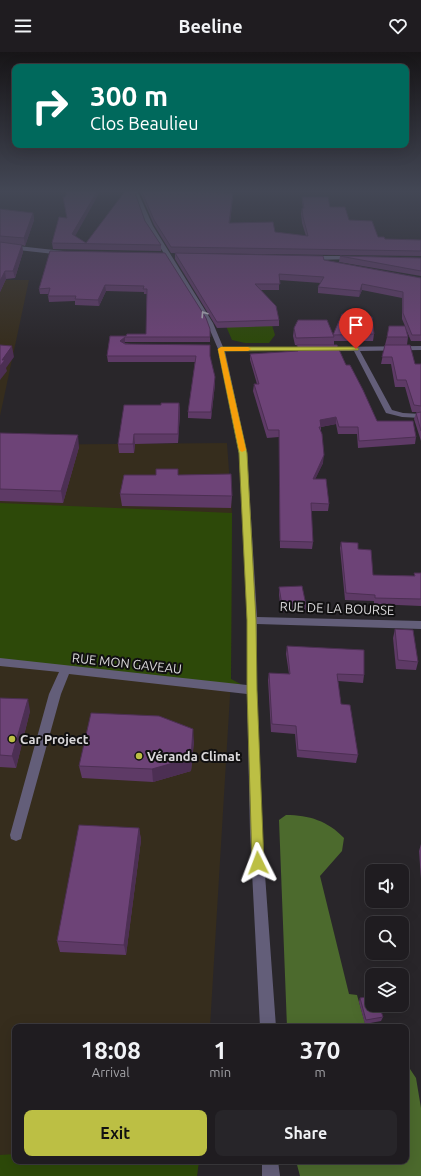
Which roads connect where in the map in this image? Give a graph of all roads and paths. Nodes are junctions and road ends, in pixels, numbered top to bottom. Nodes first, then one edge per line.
1 (158, 242) edge
2 (0, 246) edge
3 (72, 253) edge
4 (165, 256) junction
5 (178, 256) edge
6 (357, 258) edge
7 (334, 264) edge
8 (212, 346) edge
9 (220, 348) junction
10 (421, 348) edge
11 (356, 349) junction
12 (421, 416) edge
13 (252, 620) junction
14 (421, 625) edge
15 (0, 662) edge
16 (65, 670) junction
17 (252, 690) junction
18 (16, 835) dead end
19 (268, 1024) edge
20 (270, 1164) edge
21 (271, 1176) edge

1 - 4 street
2 - 3 street
4 - 5 street
9 -> 4 street
6 - 7 street
8 - 9 street
9 - 11 street
9 - 13 street
10 - 11 street
11 - 12 street
13 - 14 street, RUE DE LA BOURSE
13 - 17 street
15 - 16 street, RUE MON GAVEAU
16 - 17 street, RUE MON GAVEAU
16 - 18 street
17 - 19 street
20 - 21 street

